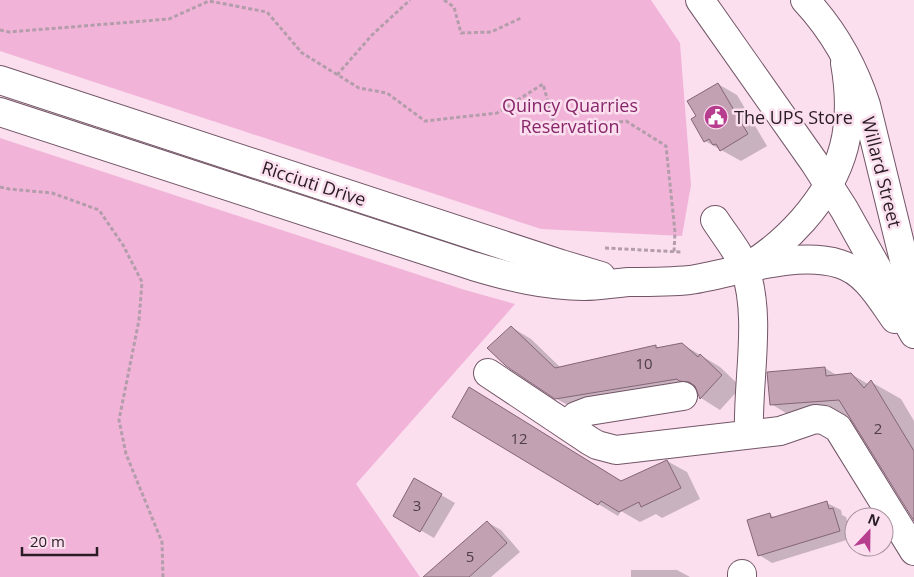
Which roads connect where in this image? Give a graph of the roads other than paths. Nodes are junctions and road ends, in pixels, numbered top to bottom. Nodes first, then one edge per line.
1 (700, 0) edge
2 (805, 0) edge
3 (843, 49) junction
4 (0, 80) edge
5 (0, 112) edge
6 (829, 185) junction
7 (715, 220) dead end
8 (745, 268) junction
9 (629, 282) junction
10 (914, 301) edge
11 (914, 334) edge
12 (914, 347) edge
13 (488, 373) dead end
14 (683, 396) dead end
15 (567, 426) junction
16 (749, 434) junction
17 (914, 551) edge

1 - 6 main road
2 - 3 main road, Willard Street
3 - 6 main road, Ricciuti Drive
3 - 10 main road, Willard Street
4 - 9 main road, Ricciuti Drive
5 - 9 main road, Ricciuti Drive
6 - 8 main road, Ricciuti Drive
6 - 11 main road
7 - 8 main road
8 - 9 main road, Ricciuti Drive
8 - 12 main road, Ricciuti Drive
8 - 16 main road
13 - 15 main road
14 - 15 main road
15 - 16 main road
16 - 17 main road

